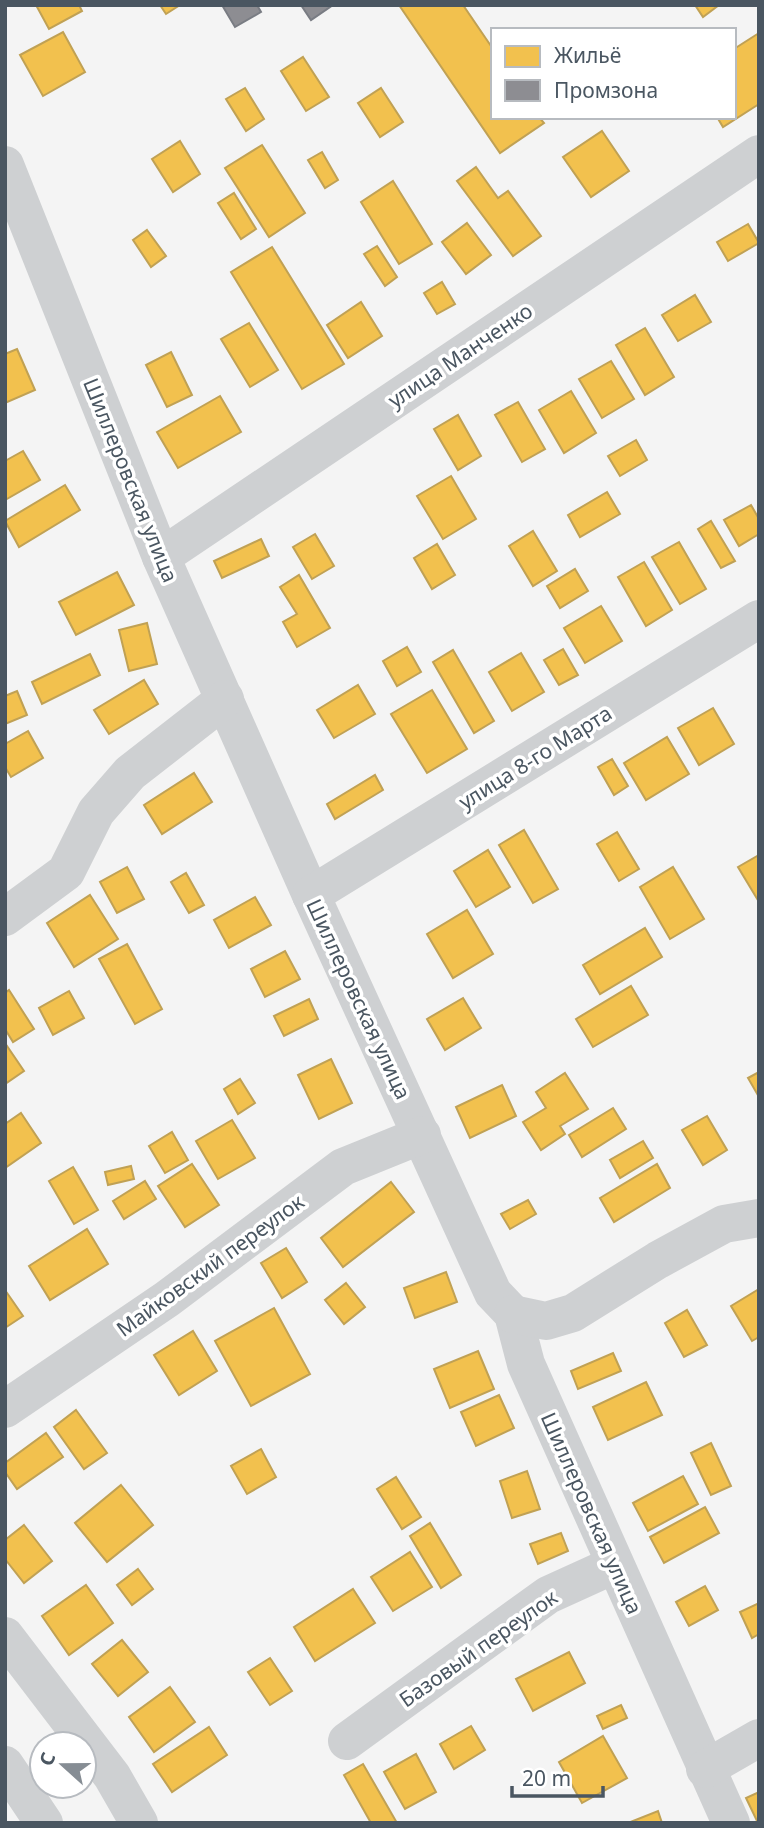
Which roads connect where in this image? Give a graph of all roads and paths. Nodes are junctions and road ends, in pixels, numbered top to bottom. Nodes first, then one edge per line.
1 (759, 153) edge
2 (7, 173) edge
3 (161, 557) junction
4 (759, 620) edge
5 (225, 699) junction
6 (311, 895) junction
7 (5, 917) edge
8 (422, 1135) junction
9 (759, 1218) edge
10 (513, 1314) junction
11 (5, 1409) edge
12 (614, 1565) junction
13 (5, 1636) edge
14 (759, 1738) edge
15 (346, 1741) dead end
16 (5, 1765) edge
17 (705, 1769) junction
18 (44, 1823) edge
19 (139, 1823) edge
20 (731, 1823) edge

1 - 3 street, улица Манченко
2 - 3 street, Шиллеровская улица
3 - 5 street, Шиллеровская улица
4 - 6 street, улица 8-го Марта
5 - 6 street, Шиллеровская улица
5 - 7 street
6 - 8 street, Шиллеровская улица
8 - 10 street, Шиллеровская улица
8 - 11 street, Майковский переулок
9 - 10 street
10 - 12 street, Шиллеровская улица
12 - 15 street, Базовый переулок
12 - 17 street, Шиллеровская улица
13 - 19 street
14 - 17 street
16 - 18 street
17 - 20 street, Шиллеровская улица

